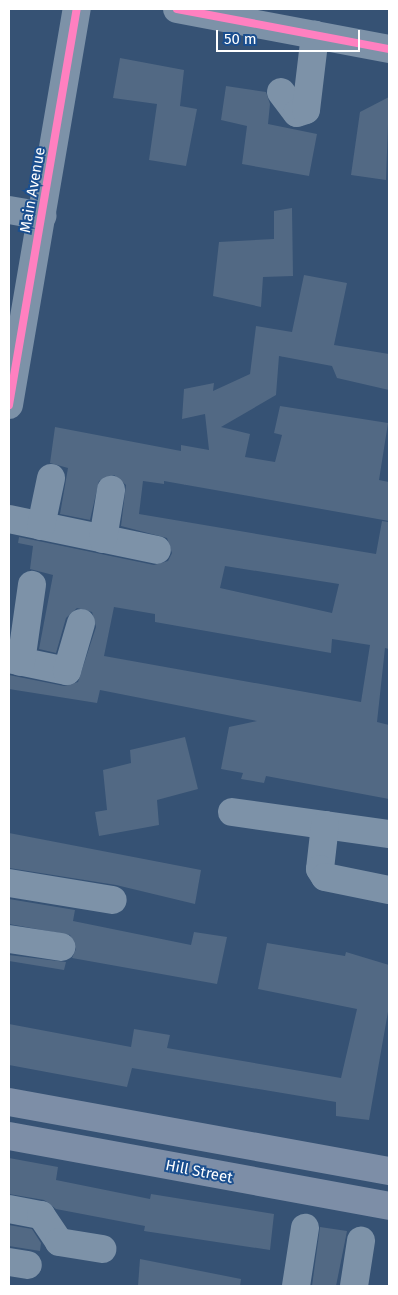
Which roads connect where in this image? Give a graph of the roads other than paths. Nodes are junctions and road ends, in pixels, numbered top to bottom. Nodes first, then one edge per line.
1 (77, 9) edge
2 (177, 9) edge
3 (258, 16) edge
4 (315, 35) junction
5 (389, 49) edge
6 (281, 92) dead end
7 (9, 210) edge
8 (42, 216) junction
9 (14, 347) edge
10 (9, 405) edge
11 (51, 478) dead end
12 (111, 490) dead end
13 (9, 519) edge
14 (41, 526) junction
15 (103, 539) junction
16 (157, 550) dead end
17 (32, 585) dead end
18 (81, 623) dead end
19 (15, 660) edge
20 (232, 812) dead end
21 (325, 825) junction
22 (389, 834) edge
23 (9, 883) edge
24 (389, 890) edge
25 (112, 900) dead end
26 (9, 939) edge
27 (61, 947) dead end
28 (9, 1102) edge
29 (9, 1136) edge
30 (389, 1171) edge
31 (389, 1206) edge
32 (9, 1209) edge
33 (305, 1228) dead end
34 (361, 1241) dead end
35 (102, 1249) dead end
36 (296, 1286) edge
37 (354, 1286) edge

1 - 8 street, Main Avenue
2 - 3 street
3 - 4 street
4 - 5 street
4 - 6 street
7 - 8 street
8 - 9 street, Main Avenue
9 - 10 street, Main Avenue
11 - 14 street
12 - 15 street
13 - 14 street
14 - 15 street
15 - 16 street
17 - 19 street
18 - 19 street
20 - 21 street
21 - 22 street
21 - 24 street
23 - 25 street
26 - 27 street
28 - 30 main road
29 - 31 main road, Hill Street
32 - 35 street
33 - 36 street
34 - 37 street

